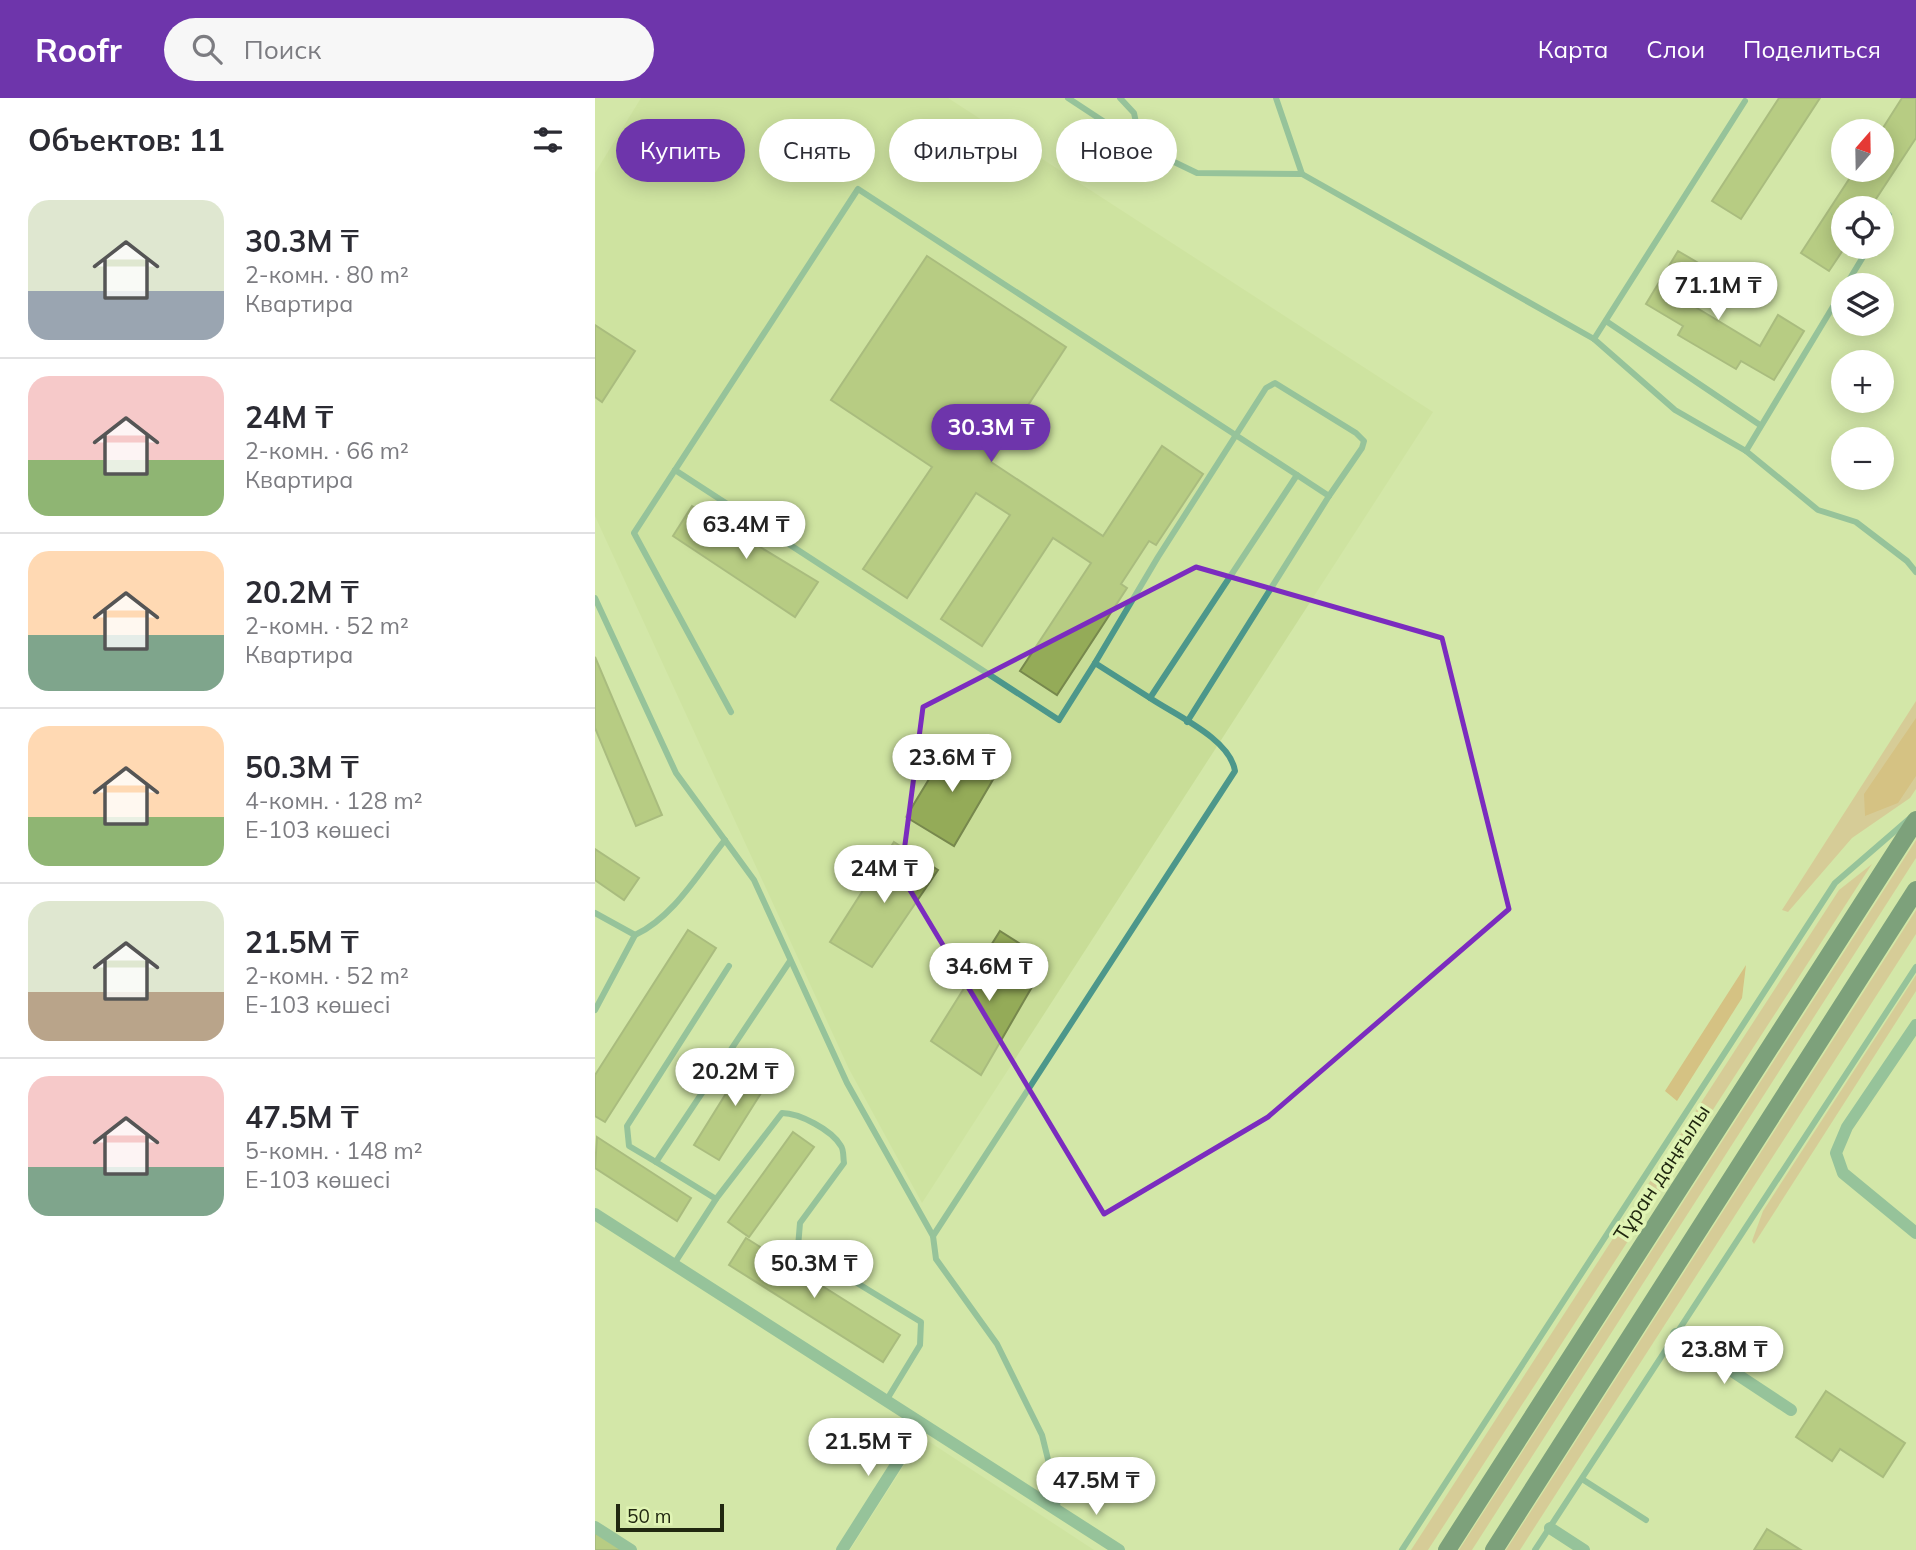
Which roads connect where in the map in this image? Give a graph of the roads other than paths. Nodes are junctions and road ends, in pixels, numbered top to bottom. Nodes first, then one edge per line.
1 (1068, 98) edge
2 (1120, 98) edge
3 (1276, 98) edge
4 (1745, 101) dead end
5 (1100, 119) edge
6 (1135, 119) edge
7 (1177, 163) edge
8 (1302, 174) junction
9 (1831, 309) edge
10 (1606, 321) junction
11 (1594, 339) junction
12 (1759, 425) junction
13 (1237, 435) junction
14 (1746, 451) junction
15 (675, 470) junction
16 (1297, 475) junction
17 (1329, 496) junction
18 (1916, 572) edge
19 (595, 598) edge
20 (1095, 663) junction
21 (1150, 698) junction
22 (731, 712) dead end
23 (1187, 722) junction
24 (1916, 813) edge
25 (1916, 820) edge
26 (725, 840) junction
27 (1916, 890) edge
28 (595, 913) edge
29 (635, 934) junction
30 (790, 961) junction
31 (729, 966) dead end
32 (1916, 967) edge
33 (595, 1010) edge
34 (1915, 1029) edge
35 (656, 1162) junction
36 (716, 1199) junction
37 (595, 1214) edge
38 (1916, 1233) edge
39 (933, 1236) junction
40 (674, 1264) junction
41 (1676, 1334) junction
42 (886, 1401) junction
43 (1791, 1410) dead end
44 (922, 1424) junction
45 (1582, 1479) junction
46 (1056, 1513) junction
47 (1646, 1520) dead end
48 (595, 1527) edge
49 (1550, 1528) junction
50 (631, 1550) edge
51 (842, 1550) edge
52 (1119, 1550) edge
53 (1402, 1550) edge
54 (1447, 1550) edge
55 (1494, 1550) edge
56 (1535, 1550) edge
57 (1584, 1550) edge

1 - 5 lane
2 - 6 lane
3 - 8 lane
4 - 10 lane
7 - 8 lane
8 - 11 lane
9 - 12 lane
10 - 11 lane
10 - 12 lane
11 - 14 lane
12 - 14 lane
13 - 15 lane
13 - 16 lane
13 - 17 lane
13 - 20 lane
14 - 18 lane
15 - 20 lane
15 - 22 lane
16 - 17 lane
16 - 21 lane
17 - 23 lane
19 - 26 lane
20 - 21 lane
21 - 23 lane
23 - 39 lane
24 - 53 lane
25 - 54 main road, Тұран даңғылы
26 - 29 lane
26 - 30 lane
27 - 55 main road
28 - 29 lane
29 - 33 lane
30 - 35 lane
30 - 39 lane
31 - 35 lane
32 - 41 lane
34 - 38 street
35 - 36 lane
36 - 40 lane
36 - 42 lane
37 - 40 street
39 - 46 lane
40 - 42 street
41 - 43 street
41 - 45 lane
42 - 44 street
44 - 46 street
44 - 51 street
45 - 47 lane
45 - 49 lane
46 - 52 street
48 - 50 street
49 - 56 lane
49 - 57 street

